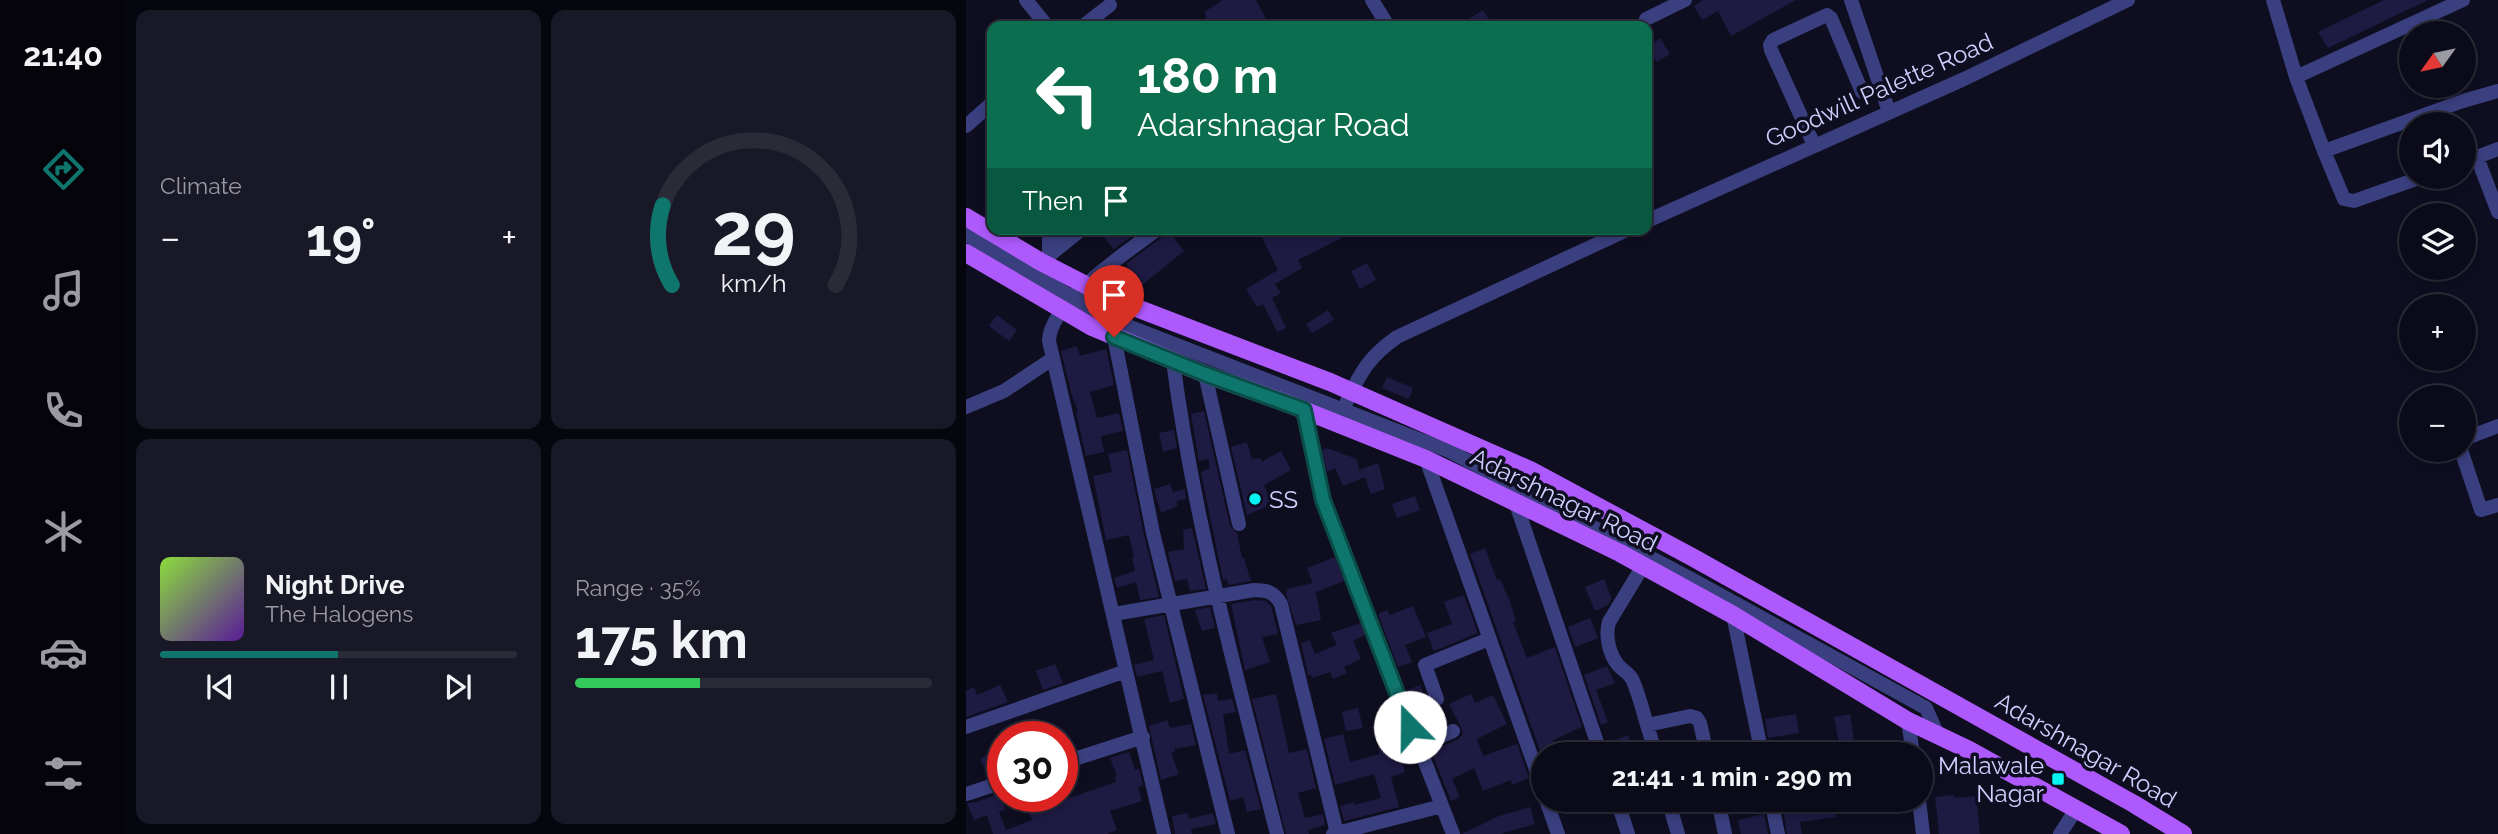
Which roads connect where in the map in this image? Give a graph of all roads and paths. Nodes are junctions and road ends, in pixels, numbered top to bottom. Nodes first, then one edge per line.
1 (1026, 0) edge
2 (1372, 0) edge
3 (1685, 0) edge
4 (1851, 0) edge
5 (2128, 0) edge
6 (2273, 0) edge
7 (2463, 0) edge
8 (1110, 5) dead end
9 (1646, 19) dead end
10 (1043, 21) edge
11 (1089, 21) edge
12 (1385, 21) edge
13 (2296, 77) junction
14 (2498, 91) edge
15 (1862, 92) dead end
16 (987, 107) edge
17 (1889, 112) junction
18 (966, 126) edge
19 (1814, 145) junction
20 (2498, 149) edge
21 (2324, 151) junction
22 (2476, 157) edge
23 (2476, 170) edge
24 (2399, 185) edge
25 (2498, 212) edge
26 (966, 217) edge
27 (1652, 219) edge
28 (987, 228) edge
29 (966, 235) edge
30 (1001, 235) edge
31 (1055, 235) edge
32 (1074, 235) edge
33 (1150, 235) edge
34 (1616, 235) edge
35 (966, 253) edge
36 (1045, 258) junction
37 (1084, 285) junction
38 (1068, 305) junction
39 (1114, 337) junction
40 (1052, 359) junction
41 (1173, 361) junction
42 (1205, 374) junction
43 (1351, 392) junction
44 (966, 407) edge
45 (1304, 410) junction
46 (1342, 410) junction
47 (2498, 426) edge
48 (2476, 434) edge
49 (1372, 439) junction
50 (1426, 459) junction
51 (2465, 462) edge
52 (1515, 501) junction
53 (2498, 505) edge
54 (1239, 524) dead end
55 (1643, 566) junction
56 (1745, 587) junction
57 (1218, 596) junction
58 (1171, 605) junction
59 (1735, 609) junction
60 (1114, 614) junction
61 (1489, 639) junction
62 (1126, 671) junction
63 (1437, 699) dead end
64 (1949, 701) junction
65 (1926, 708) junction
66 (1908, 721) junction
67 (1647, 725) junction
68 (966, 727) edge
69 (1452, 731) dead end
70 (1938, 735) junction
71 (1143, 737) junction
72 (1597, 742) edge
73 (1652, 742) edge
74 (1704, 742) edge
75 (1760, 742) edge
76 (1911, 742) edge
77 (1418, 746) junction
78 (1531, 756) edge
79 (1078, 758) edge
80 (987, 787) edge
81 (966, 794) edge
82 (1442, 806) junction
83 (2075, 811) junction
84 (1550, 812) edge
85 (1621, 812) edge
86 (1672, 812) edge
87 (1721, 812) edge
88 (1773, 812) edge
89 (1920, 812) edge
90 (1335, 833) edge
91 (1164, 834) edge
92 (1228, 834) edge
93 (1277, 834) edge
94 (1453, 834) edge
95 (1558, 834) edge
96 (1628, 834) edge
97 (1678, 834) edge
98 (1726, 834) edge
99 (1778, 834) edge
100 (1923, 834) edge
101 (2060, 834) edge
102 (2121, 834) edge
103 (2183, 834) edge

1 - 10 street
2 - 12 street
3 - 9 street
4 - 17 street
5 - 17 street, Goodwill Palette Road
6 - 13 street
7 - 13 street
8 - 11 street
13 - 21 street
14 - 21 street
15 - 19 street
16 - 18 street
17 - 19 street, Goodwill Palette Road
19 - 27 street, Goodwill Palette Road
20 - 22 street
21 - 24 street
23 - 25 street
26 - 28 main road, Adarshnagar Road
29 - 38 street
30 - 36 main road, Adarshnagar Road
31 - 36 street
32 - 36 street
33 - 37 street
34 - 43 street
35 - 38 main road, Adarshnagar Road
36 - 37 main road, Adarshnagar Road
37 - 38 street
37 - 43 main road, Adarshnagar Road
38 - 39 main road, Adarshnagar Road
38 - 40 street
38 - 46 street
39 - 41 main road, Adarshnagar Road
39 - 58 street
40 - 44 street
40 - 60 street
41 - 42 main road, Adarshnagar Road
41 - 57 street
42 - 45 main road, Adarshnagar Road
42 - 54 street
43 - 46 street
43 - 56 main road, Adarshnagar Road
45 - 49 main road, Adarshnagar Road
45 - 77 street
46 - 49 street
46 - 59 street
47 - 48 street
49 - 50 main road, Adarshnagar Road
50 - 52 main road, Adarshnagar Road
50 - 61 street
51 - 53 street
52 - 55 main road, Adarshnagar Road
52 - 72 street
55 - 59 main road, Adarshnagar Road
55 - 67 street
56 - 59 street
56 - 64 main road, Adarshnagar Road
57 - 58 street
57 - 90 street
57 - 93 street
58 - 60 street
58 - 92 street
59 - 65 street
59 - 66 main road, Adarshnagar Road
59 - 75 street
60 - 62 street
61 - 63 street
61 - 78 street
62 - 68 street
62 - 71 street
64 - 65 street
64 - 103 main road, Adarshnagar Road
65 - 70 street
66 - 70 main road, Adarshnagar Road
66 - 76 street
67 - 73 street
67 - 74 street
69 - 77 street
70 - 83 main road, Adarshnagar Road
71 - 79 street
71 - 91 street
77 - 82 street
80 - 81 street
82 - 90 street
82 - 94 street
83 - 101 street
83 - 102 main road, Adarshnagar Road
84 - 95 street
85 - 96 street
86 - 97 street
87 - 98 street
88 - 99 street
89 - 100 street

